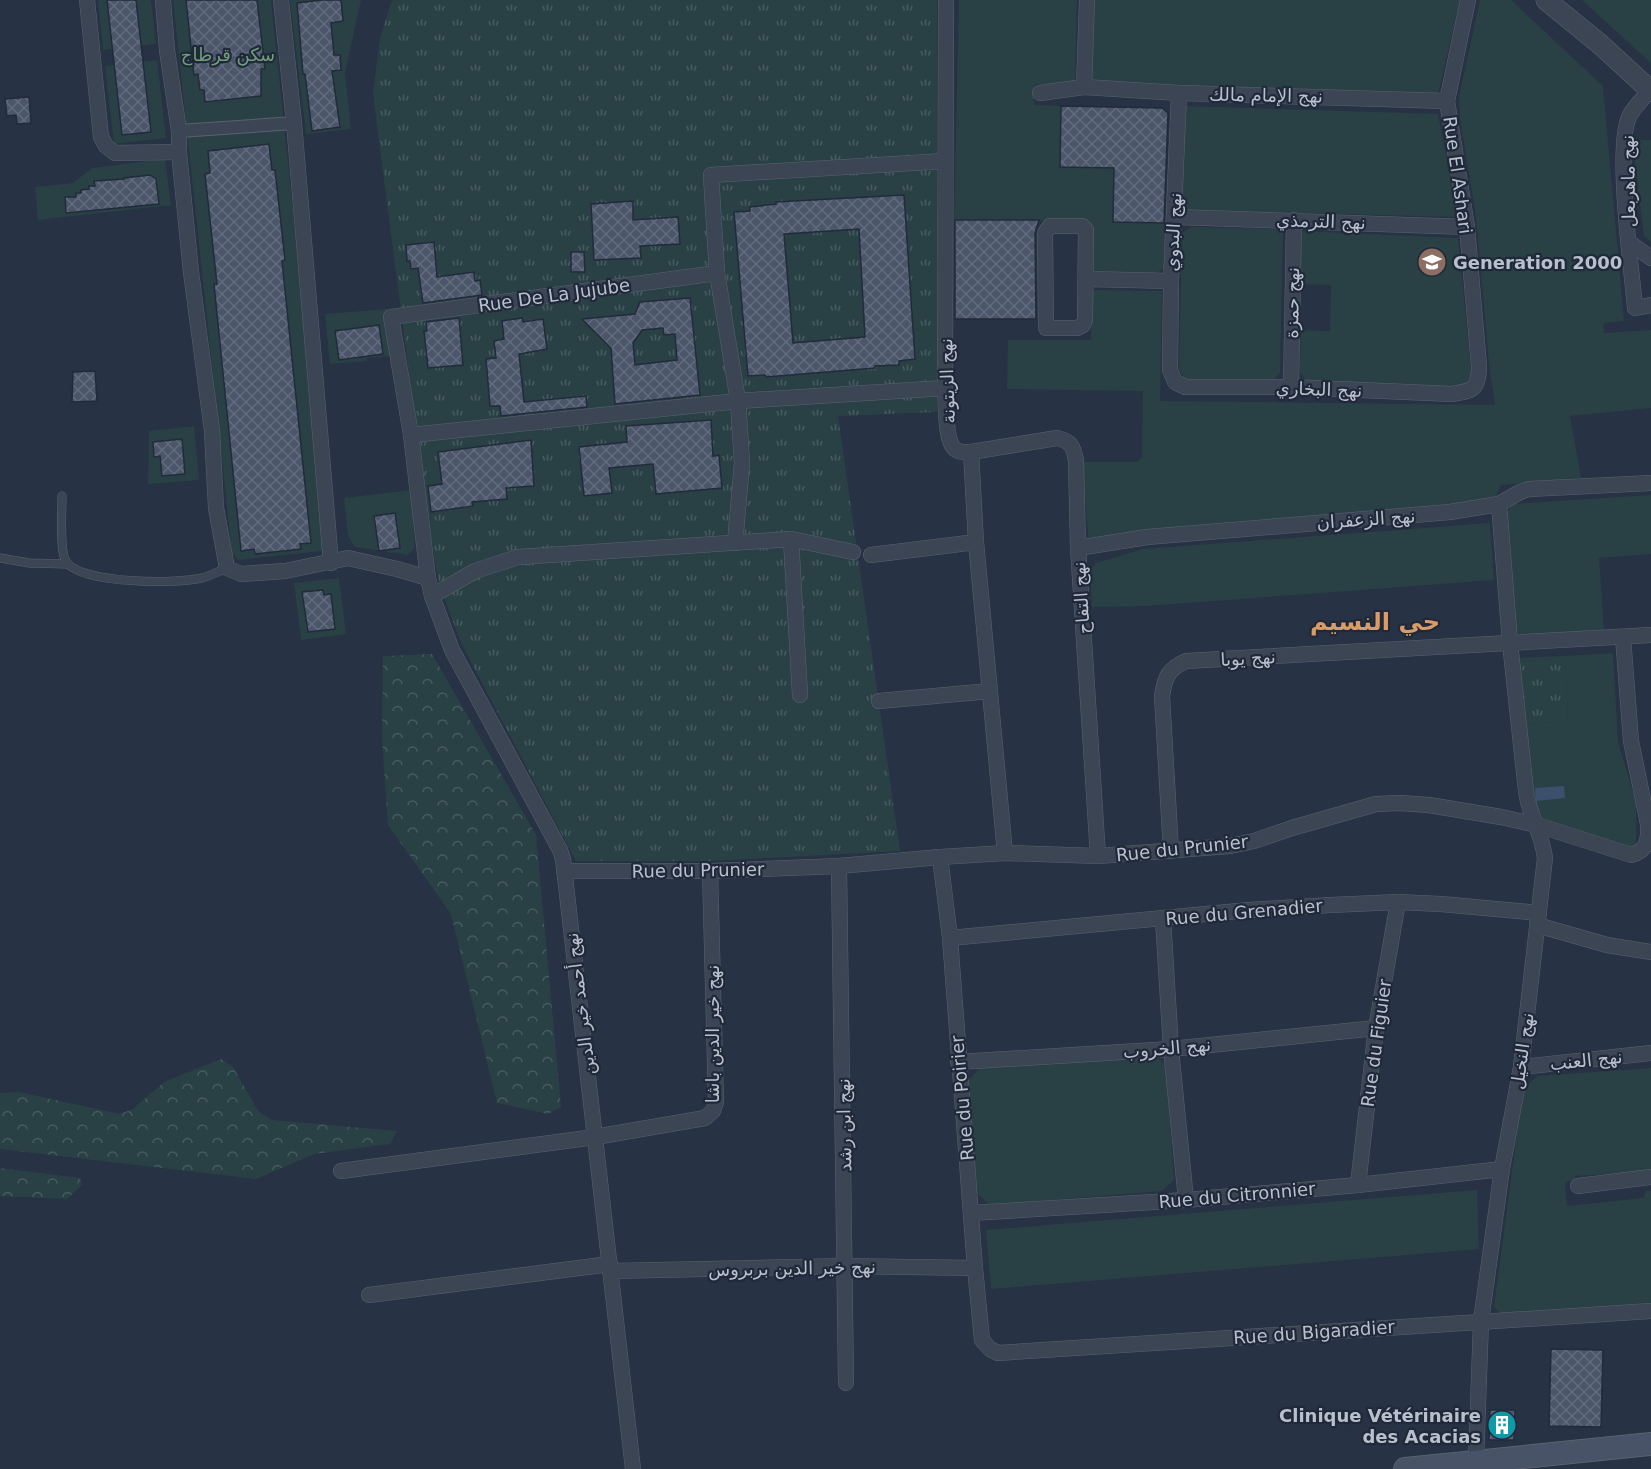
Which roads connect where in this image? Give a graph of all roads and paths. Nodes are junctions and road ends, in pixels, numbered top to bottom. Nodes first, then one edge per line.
1 (87, 0) edge
2 (163, 0) edge
3 (281, 0) edge
4 (946, 0) edge
5 (1087, 0) edge
6 (1468, 0) edge
7 (1546, 0) edge
8 (1084, 87) junction
9 (1650, 91) edge
10 (1040, 93) dead end
11 (1179, 93) junction
12 (1447, 101) junction
13 (294, 123) junction
14 (179, 131) junction
15 (179, 152) junction
16 (945, 161) junction
17 (1175, 217) junction
18 (1294, 220) junction
19 (1467, 227) junction
20 (1629, 243) junction
21 (1651, 258) edge
22 (717, 273) junction
23 (1086, 279) junction
24 (1171, 281) junction
25 (1651, 305) edge
26 (391, 317) joint
27 (1170, 370) joint
28 (1475, 386) joint
29 (1291, 387) junction
30 (945, 388) junction
31 (738, 400) junction
32 (411, 435) junction
33 (971, 452) junction
34 (1651, 483) edge
35 (62, 496) dead end
36 (1499, 504) junction
37 (790, 539) junction
38 (976, 542) junction
39 (735, 543) junction
40 (1078, 548) junction
41 (853, 552) dead end
42 (871, 555) dead end
43 (0, 558) edge
44 (331, 563) junction
45 (68, 564) junction
46 (227, 568) junction
47 (428, 578) junction
48 (432, 596) junction
49 (1651, 635) edge
50 (1623, 637) junction
51 (1510, 643) junction
52 (990, 691) junction
53 (800, 695) dead end
54 (879, 701) dead end
55 (1537, 825) junction
56 (1171, 850) junction
57 (1005, 853) junction
58 (1098, 856) junction
59 (940, 857) junction
60 (839, 866) junction
61 (564, 871) junction
62 (710, 871) junction
63 (1398, 902) junction
64 (1538, 919) junction
65 (1162, 920) junction
66 (950, 938) junction
67 (1651, 952) edge
68 (1376, 1028) junction
69 (1171, 1049) junction
70 (1651, 1053) edge
71 (958, 1062) junction
72 (1521, 1067) junction
73 (595, 1137) junction
74 (1502, 1169) junction
75 (341, 1171) dead end
76 (1651, 1177) edge
77 (1358, 1185) junction
78 (1578, 1186) dead end
79 (1186, 1200) junction
80 (971, 1213) junction
81 (846, 1266) junction
82 (610, 1268) junction
83 (975, 1268) junction
84 (369, 1295) dead end
85 (1651, 1311) edge
86 (1481, 1321) junction
87 (982, 1340) joint
88 (846, 1383) dead end
89 (1651, 1444) edge
90 (1476, 1461) junction
91 (633, 1469) edge
92 (1405, 1469) edge

1 - 15 street
2 - 14 street
3 - 13 street
4 - 16 street, نهج الزيتونة
5 - 8 street
6 - 12 street, Rue El Ashari
7 - 9 street
8 - 10 street, نهج الإمام مالك
8 - 11 street, نهج الإمام مالك
9 - 20 street, نهج ماهربعل
11 - 12 street, نهج الإمام مالك
11 - 17 street, نهج البدوي
12 - 19 street, Rue El Ashari
13 - 14 street
13 - 44 street
14 - 15 street
15 - 46 street
16 - 22 street
16 - 30 street, نهج الزيتونة
17 - 18 street, نهج الترمذي
17 - 24 street, نهج البدوي
18 - 19 street, نهج الترمذي
18 - 29 street, نهج حمزة
19 - 28 street, Rue El Ashari
20 - 21 street, نهج ماهربعل
20 - 25 street, نهج ماهربعل
22 - 26 street, Rue De La Jujube
22 - 31 street
23 - 23 street
23 - 24 street
24 - 27 street, نهج البدوي
26 - 32 street, نهج أحمد خير الدين
27 - 29 street, نهج البخاري
28 - 29 street, نهج البخاري
30 - 31 street
30 - 33 street, نهج الزيتونة
31 - 32 street
31 - 39 street
32 - 47 street, نهج أحمد خير الدين
33 - 38 street
33 - 40 street, نهج التفاح
34 - 36 street, نهج الزعفران
35 - 45 lane
36 - 40 street, نهج الزعفران
36 - 51 street
37 - 39 street
37 - 41 street
37 - 53 street
38 - 42 street
38 - 52 street
39 - 48 street
40 - 58 street, نهج التفاح
43 - 45 lane
44 - 46 street
44 - 47 street
45 - 46 lane
47 - 48 street, نهج أحمد خير الدين
48 - 61 street, نهج أحمد خير الدين
49 - 50 street, نهج يوبا
50 - 51 street, نهج يوبا
50 - 55 street, Rue du Prunier
51 - 55 street, نهج النخيل
51 - 56 street, نهج يوبا
52 - 54 street
52 - 57 street
55 - 56 street, Rue du Prunier
55 - 64 street, نهج النخيل
56 - 58 street, Rue du Prunier
57 - 58 street, Rue du Prunier
57 - 59 street, Rue du Prunier
59 - 60 street, Rue du Prunier
59 - 66 street, Rue du Poirier
60 - 62 street, Rue du Prunier
60 - 81 street, نهج ابن رشد
61 - 62 street, Rue du Prunier
61 - 73 street, نهج أحمد خير الدين
62 - 73 street, نهج خير الدين باشا
63 - 64 street, Rue du Grenadier
63 - 65 street, Rue du Grenadier
63 - 68 street, Rue du Figuier
64 - 67 street, Rue du Grenadier
64 - 72 street, نهج النخيل
65 - 66 street, Rue du Grenadier
65 - 69 street
66 - 71 street, Rue du Poirier
68 - 69 street, نهج الخروب
68 - 77 street, Rue du Figuier
69 - 71 street, نهج الخروب
69 - 79 street
70 - 72 street, نهج العنب
71 - 80 street, Rue du Poirier
72 - 74 street, نهج النخيل
73 - 75 street
73 - 82 street, نهج أحمد خير الدين
74 - 77 street, Rue du Citronnier
74 - 86 street, نهج النخيل
76 - 78 street
77 - 79 street, Rue du Citronnier
79 - 80 street, Rue du Citronnier
80 - 83 street, Rue du Poirier
81 - 82 street, نهج خير الدين بربروس
81 - 83 street, نهج خير الدين بربروس
81 - 88 street, نهج ابن رشد
82 - 84 street
82 - 91 street, نهج أحمد خير الدين
83 - 87 street, Rue du Poirier
85 - 86 street, Rue du Bigaradier
86 - 87 street, Rue du Bigaradier
86 - 90 street, نهج النخيل
89 - 90 main road
90 - 92 main road

